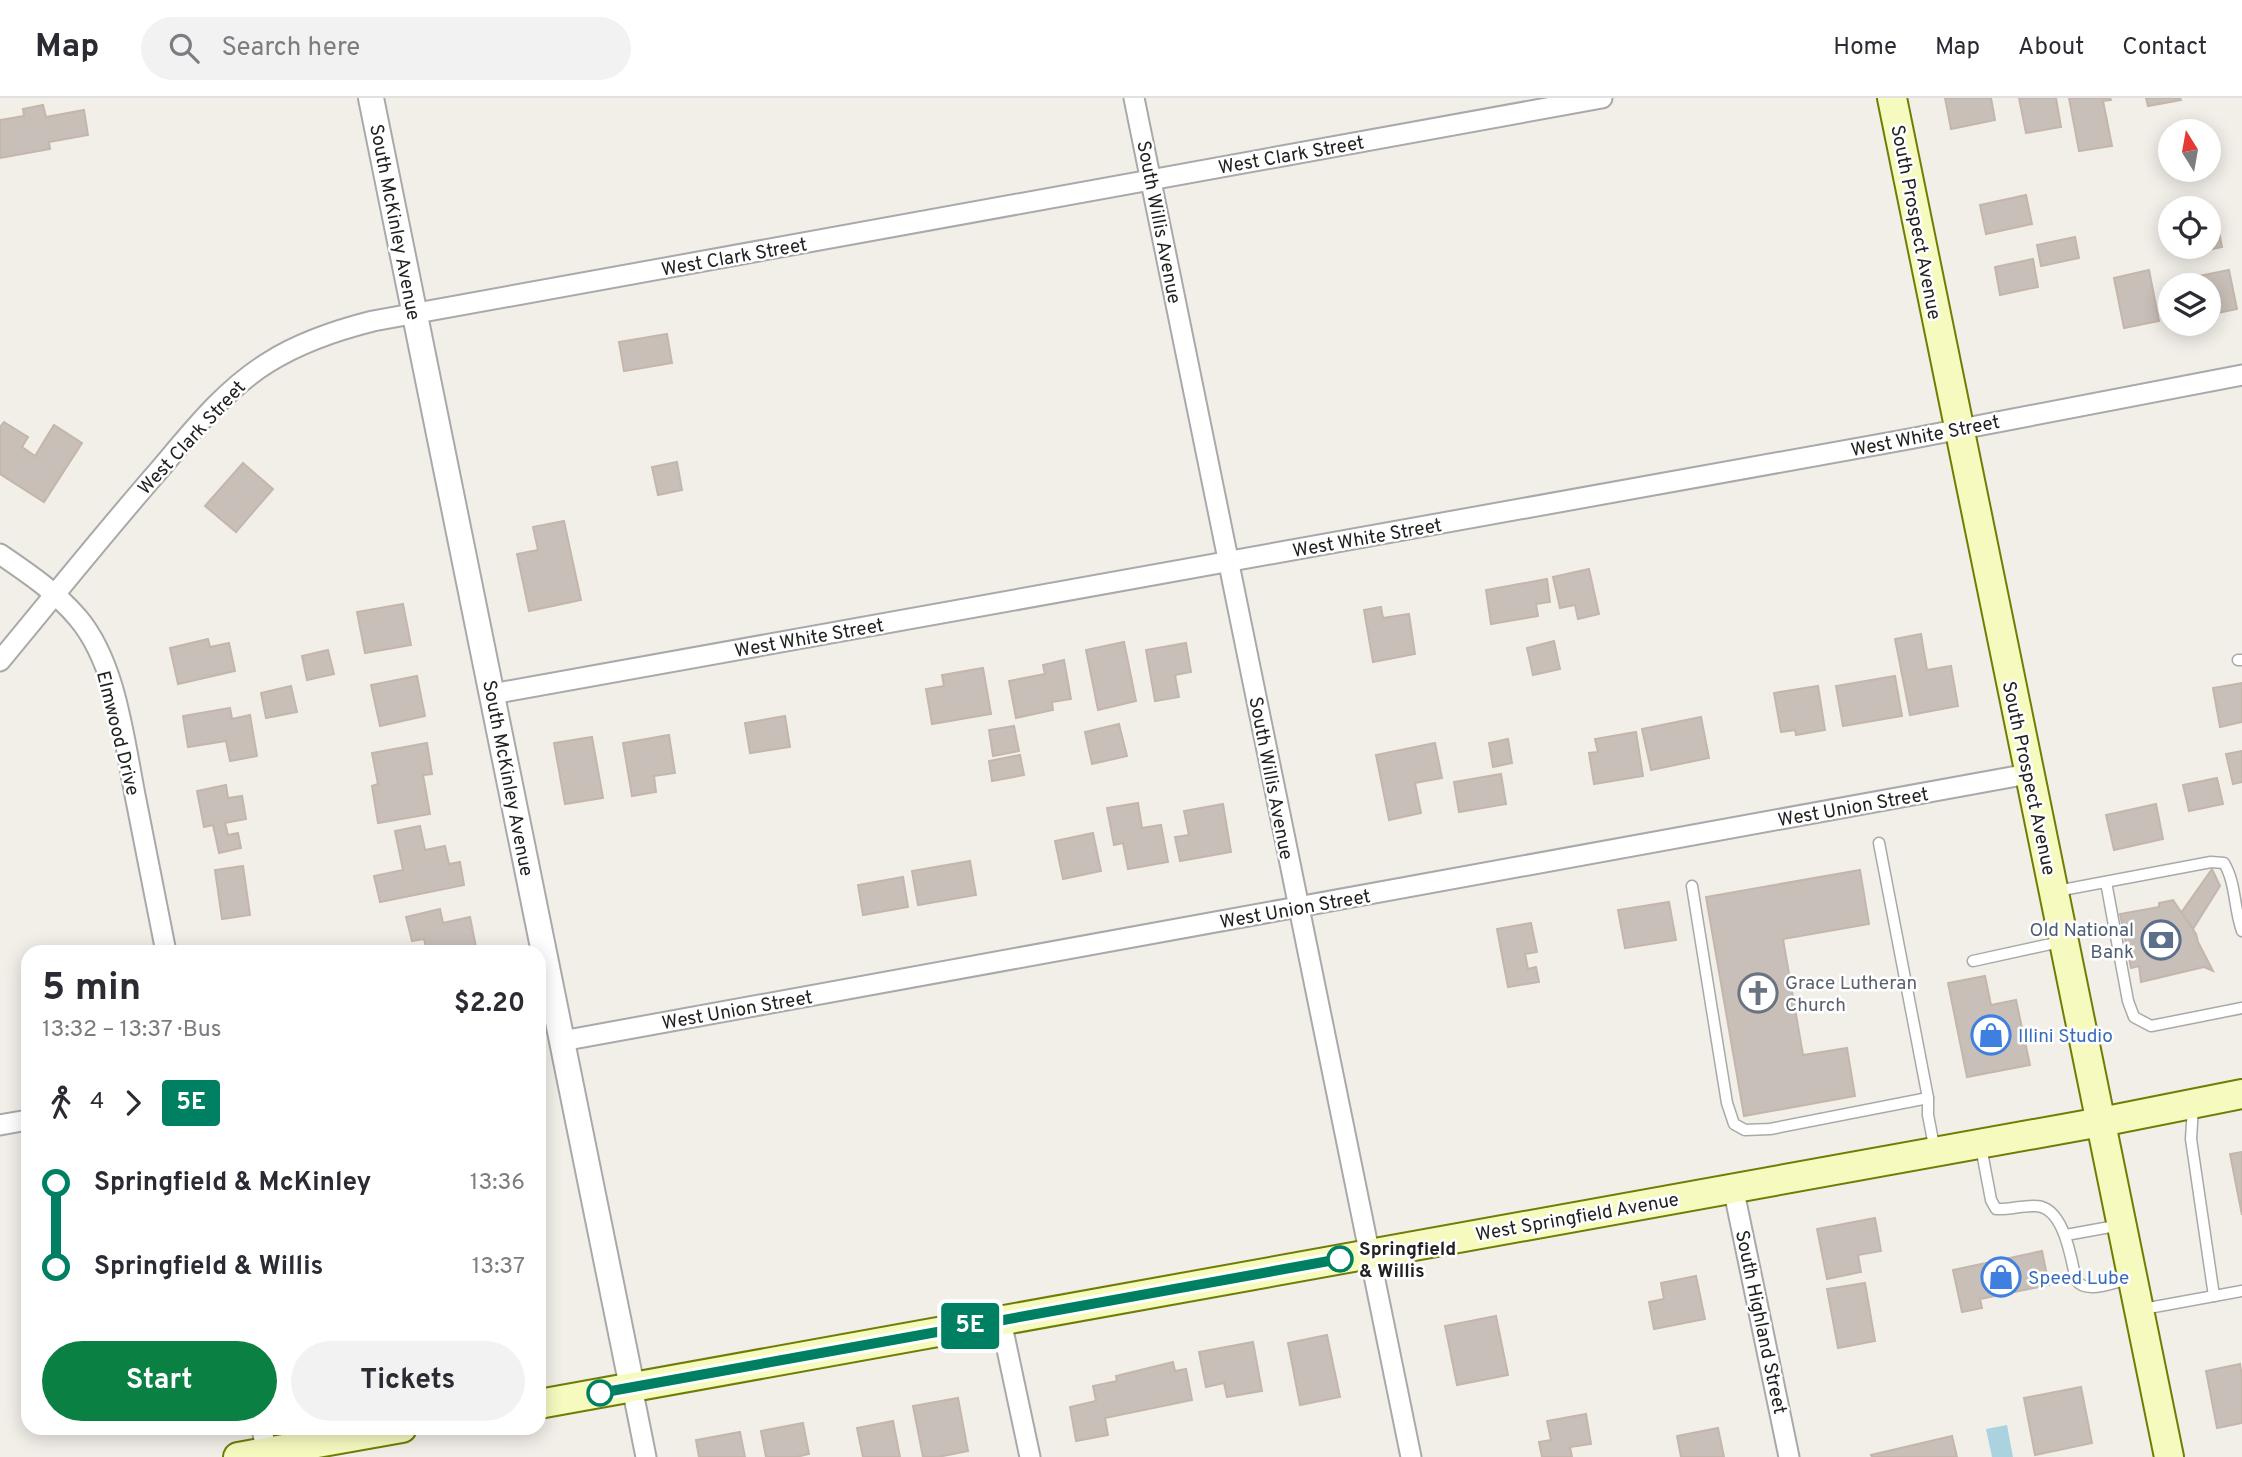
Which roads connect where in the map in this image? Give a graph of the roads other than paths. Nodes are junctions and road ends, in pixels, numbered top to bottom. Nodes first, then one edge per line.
1 (372, 98) edge
2 (1135, 98) edge
3 (1602, 98) edge
4 (1892, 98) edge
5 (1151, 180) junction
6 (415, 314) junction
7 (2242, 375) edge
8 (1959, 429) junction
9 (0, 554) edge
10 (1228, 562) junction
11 (55, 594) junction
12 (0, 661) edge
13 (492, 694) junction
14 (2028, 774) junction
15 (1879, 843) dead end
16 (2106, 883) junction
17 (1692, 886) dead end
18 (2054, 892) junction
19 (1298, 907) junction
20 (2242, 931) edge
21 (2064, 941) junction
22 (165, 945) edge
23 (543, 945) edge
24 (1973, 961) dead end
25 (546, 962) edge
26 (2242, 1008) edge
27 (562, 1041) junction
28 (2242, 1094) edge
29 (1928, 1098) junction
30 (2193, 1103) junction
31 (21, 1121) edge
32 (2101, 1122) junction
33 (0, 1125) edge
34 (1980, 1143) junction
35 (1936, 1151) junction
36 (1733, 1187) junction
37 (2122, 1225) junction
38 (2066, 1235) junction
39 (1369, 1254) junction
40 (2133, 1279) junction
41 (2242, 1291) edge
42 (2214, 1296) junction
43 (2139, 1310) junction
44 (1001, 1321) junction
45 (632, 1387) junction
46 (546, 1403) edge
47 (349, 1435) edge
48 (265, 1446) edge
49 (238, 1457) edge
50 (646, 1457) edge
51 (1030, 1457) edge
52 (1411, 1457) edge
53 (1789, 1457) edge
54 (2169, 1457) edge

1 - 6 street, South McKinley Avenue
2 - 5 street, South Willis Avenue
3 - 5 street, West Clark Street
4 - 8 main road, South Prospect Avenue
5 - 6 street, West Clark Street
5 - 10 street, South Willis Avenue
6 - 11 street, West Clark Street
6 - 13 street, South McKinley Avenue
7 - 8 street, West White Street
8 - 10 street, West White Street
8 - 14 main road, South Prospect Avenue
9 - 11 street, Elmwood Drive
10 - 13 street, West White Street
10 - 19 street, South Willis Avenue
11 - 12 street, West Clark Street
11 - 22 street, Elmwood Drive
13 - 23 street, South McKinley Avenue
14 - 18 main road, South Prospect Avenue
14 - 19 street, West Union Street
15 - 29 lane
16 - 18 lane
16 - 20 lane
16 - 26 lane
17 - 29 lane
18 - 21 main road, South Prospect Avenue
19 - 27 street, West Union Street
19 - 39 street, South Willis Avenue
21 - 24 lane
21 - 32 main road, South Prospect Avenue
25 - 27 street, South McKinley Avenue
27 - 45 street, South McKinley Avenue
28 - 30 main road, West Springfield Avenue
29 - 35 lane
30 - 32 main road, West Springfield Avenue
30 - 42 lane
31 - 33 street
32 - 34 main road, West Springfield Avenue
32 - 37 main road, South Prospect Avenue
34 - 35 main road, West Springfield Avenue
34 - 38 lane
35 - 36 main road, West Springfield Avenue
36 - 39 main road, West Springfield Avenue
36 - 53 street, South Highland Street
37 - 38 lane
37 - 40 main road, South Prospect Avenue
38 - 40 lane
39 - 44 main road, West Springfield Avenue
39 - 52 street, South Willis Avenue
40 - 43 main road, South Prospect Avenue
41 - 42 lane
42 - 43 lane
43 - 54 main road, South Prospect Avenue
44 - 45 main road, West Springfield Avenue
44 - 51 street
45 - 46 main road, West Springfield Avenue
45 - 50 street, South McKinley Avenue
47 - 48 main road
48 - 49 main road

